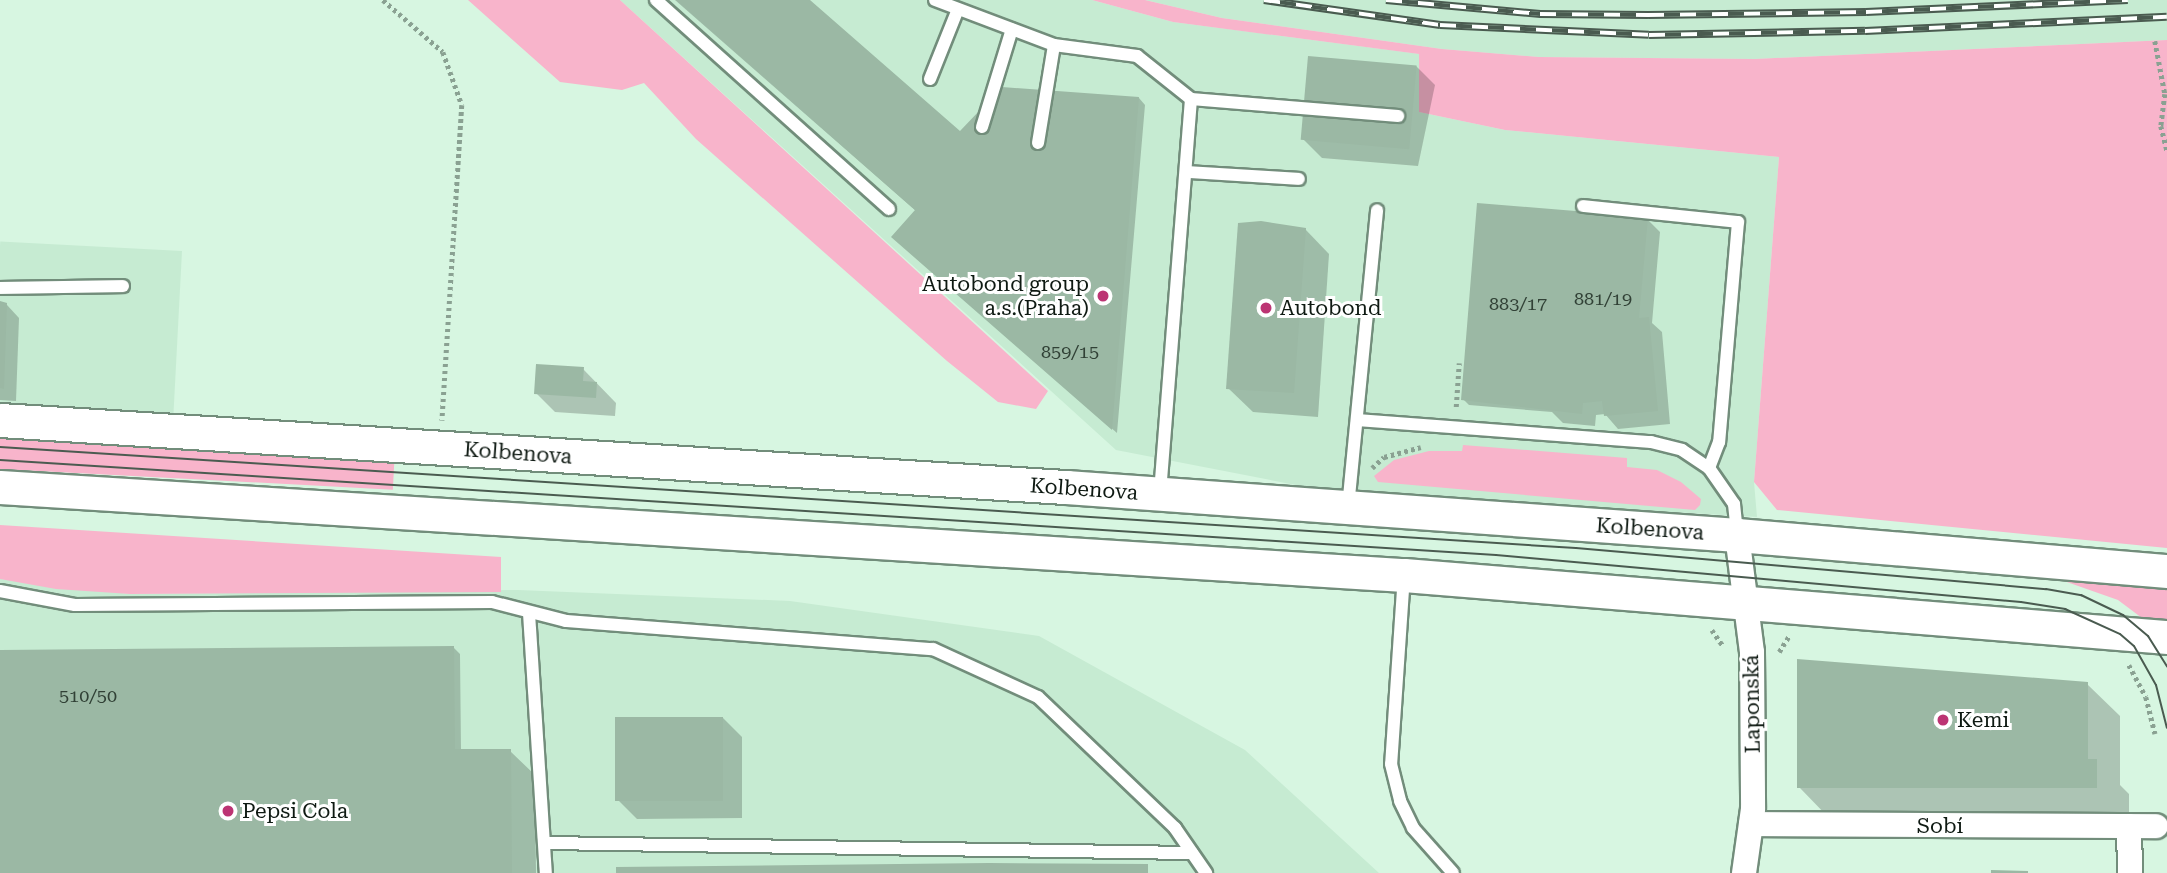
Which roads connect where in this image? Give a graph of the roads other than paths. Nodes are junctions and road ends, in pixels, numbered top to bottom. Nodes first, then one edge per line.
1 (656, 0) edge
2 (935, 0) edge
3 (958, 9) junction
4 (1012, 29) junction
5 (1054, 45) junction
6 (930, 79) dead end
7 (1191, 99) junction
8 (1398, 116) dead end
9 (982, 127) dead end
10 (1038, 143) dead end
11 (1188, 172) junction
12 (1299, 179) dead end
13 (1583, 206) dead end
14 (889, 209) dead end
15 (1377, 210) dead end
16 (123, 286) dead end
17 (0, 288) edge
18 (0, 420) edge
19 (1357, 420) junction
20 (1709, 468) junction
21 (0, 486) edge
22 (1160, 494) junction
23 (1348, 507) junction
24 (1737, 535) junction
25 (2167, 571) edge
26 (1404, 575) junction
27 (0, 591) edge
28 (1745, 603) junction
29 (529, 613) junction
30 (2167, 637) edge
31 (1751, 824) junction
32 (2129, 826) junction
33 (2156, 826) dead end
34 (546, 843) junction
35 (1192, 853) junction
36 (546, 873) edge
37 (1206, 873) edge
38 (1452, 873) edge
39 (1744, 873) edge
40 (2130, 873) edge

1 - 14 lane
2 - 3 lane
3 - 4 lane
3 - 6 lane
4 - 5 lane
4 - 9 lane
5 - 7 lane
5 - 10 lane
7 - 8 lane
7 - 11 lane
11 - 12 lane
11 - 22 lane
13 - 20 lane
15 - 19 lane
16 - 17 lane
18 - 22 main road, Kolbenova
19 - 20 lane
19 - 23 lane
20 - 24 lane
21 - 26 main road
22 - 23 main road, Kolbenova
23 - 24 main road, Kolbenova
24 - 25 main road, Kolbenova
24 - 28 street, Laponská
26 - 28 main road
26 - 38 lane
27 - 29 lane
28 - 30 main road
28 - 31 street, Laponská
29 - 34 lane
29 - 35 lane
31 - 32 street, Sobí
31 - 39 street, Laponská
32 - 33 street, Sobí
32 - 40 street
34 - 35 lane
34 - 36 lane
35 - 37 lane

